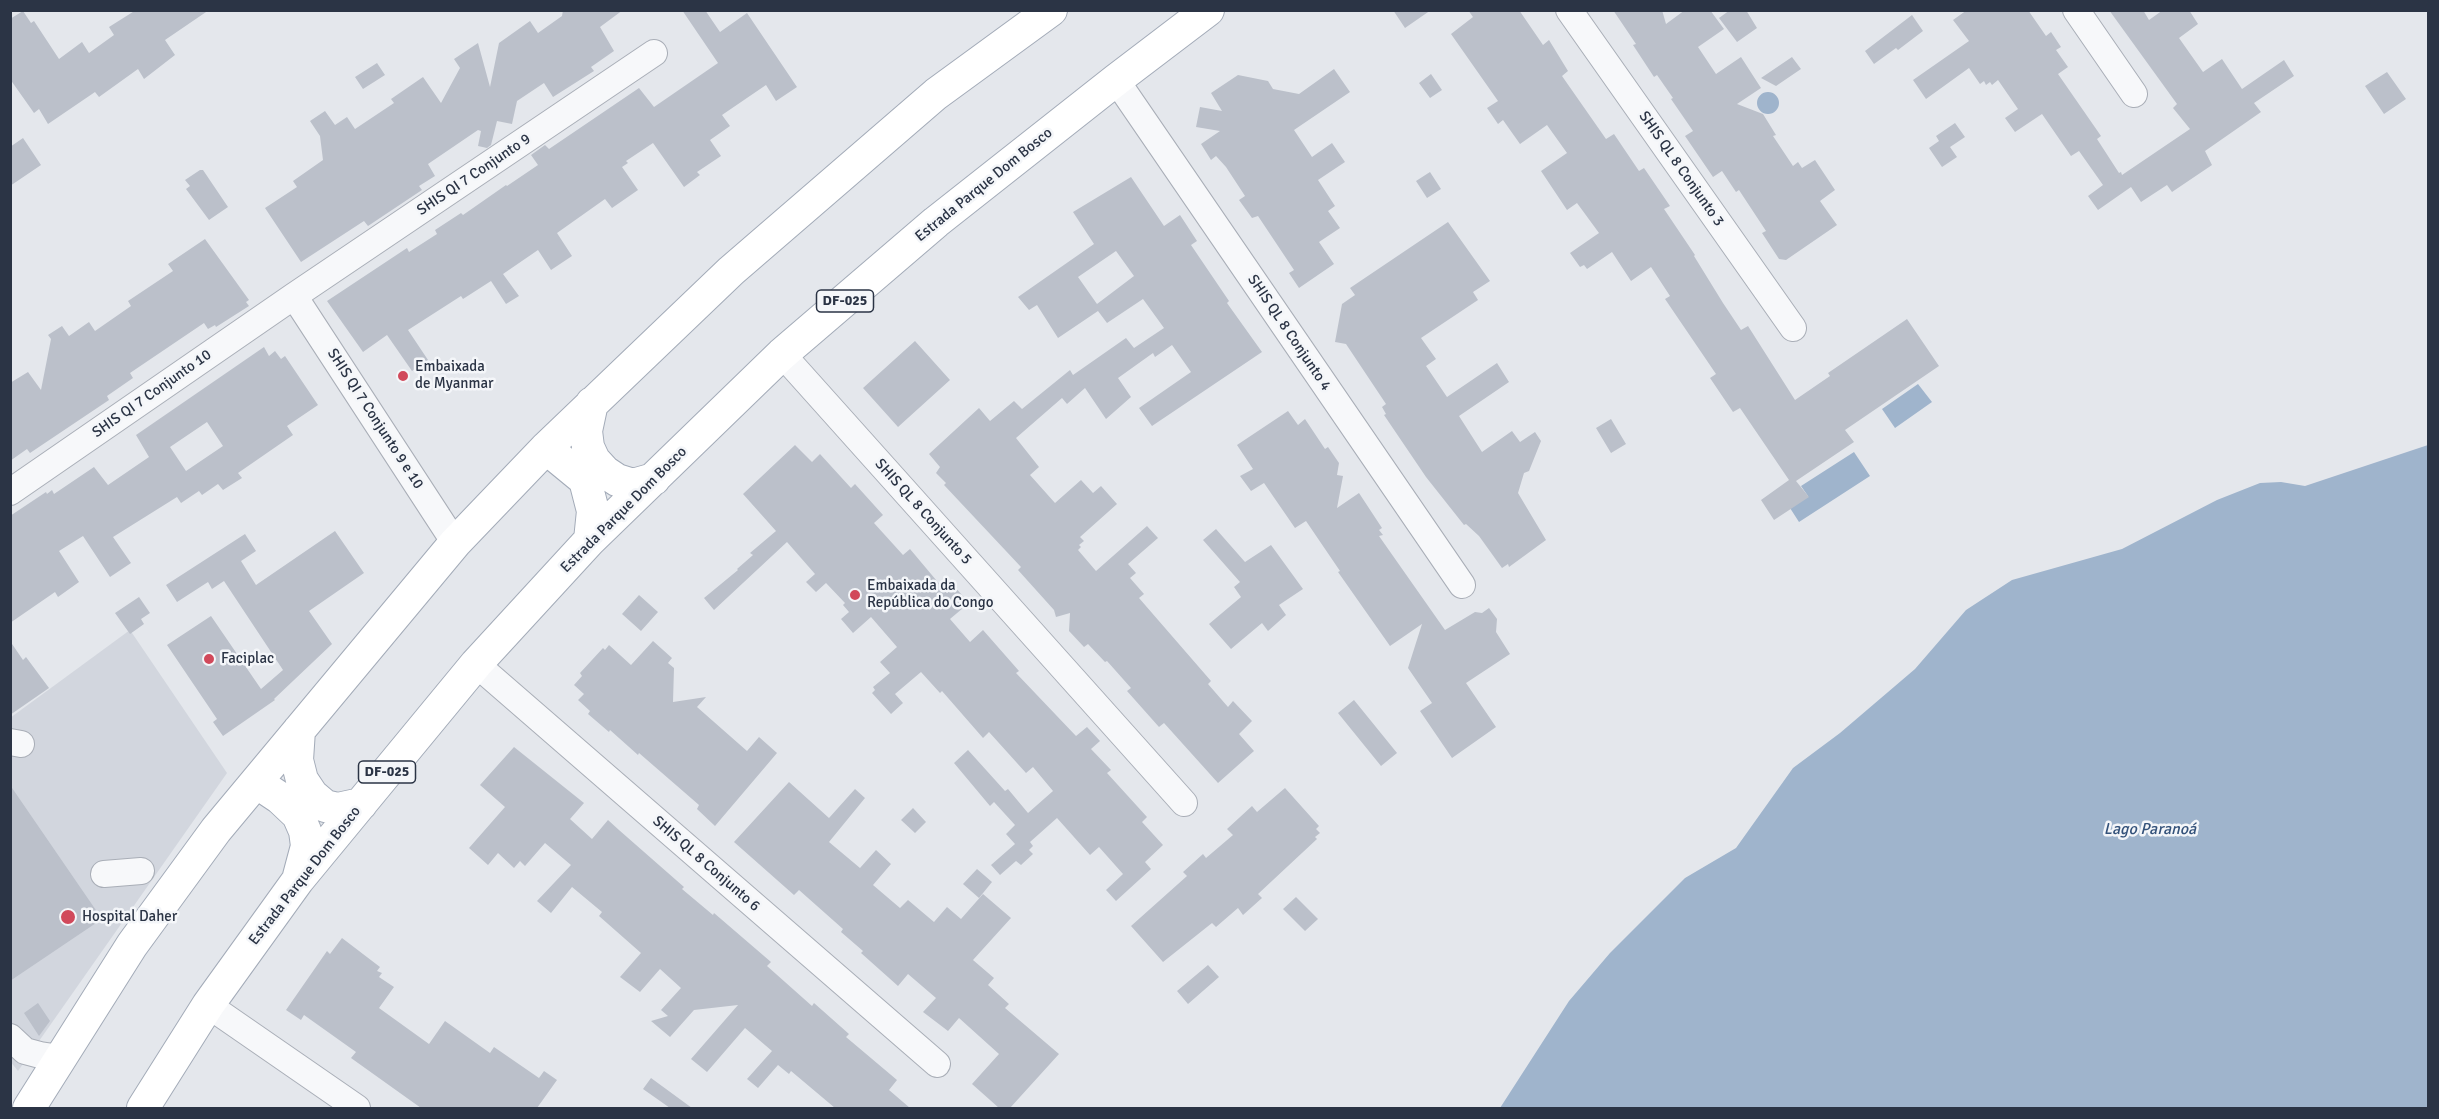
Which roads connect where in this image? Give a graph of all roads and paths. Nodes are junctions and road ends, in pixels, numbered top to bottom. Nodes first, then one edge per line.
1 (1051, 10) edge
2 (1569, 10) edge
3 (2076, 10) edge
4 (1197, 15) edge
5 (654, 53) dead end
6 (1116, 80) junction
7 (2134, 94) dead end
8 (294, 296) junction
9 (1793, 328) dead end
10 (782, 354) junction
11 (592, 403) junction
12 (546, 448) junction
13 (654, 479) junction
14 (10, 492) edge
15 (590, 540) junction
16 (455, 543) junction
17 (1462, 585) dead end
18 (476, 664) junction
19 (299, 730) junction
20 (256, 782) junction
21 (1184, 803) dead end
22 (361, 804) junction
23 (141, 871) dead end
24 (104, 874) dead end
25 (298, 880) junction
26 (208, 1005) junction
27 (10, 1037) edge
28 (60, 1058) junction
29 (937, 1064) dead end
30 (29, 1108) edge
31 (143, 1108) edge
32 (357, 1108) edge

1 - 11 main road
2 - 9 street, SHIS QL 8 Conjunto 3
3 - 7 street
4 - 6 main road, Estrada Parque Dom Bosco / DF-025
5 - 8 street, SHIS QI 7 Conjunto 9
6 - 10 main road, Estrada Parque Dom Bosco / DF-025
6 - 17 street, SHIS QL 8 Conjunto 4
8 - 14 street, SHIS QI 7 Conjunto 10
8 - 16 street, SHIS QI 7 Conjunto 9 e 10
10 - 13 main road, Estrada Parque Dom Bosco / DF-025
10 - 21 street, SHIS QL 8 Conjunto 5
11 - 12 main road
11 - 13 main road
12 - 15 main road
12 - 16 main road
13 - 15 main road, Estrada Parque Dom Bosco / DF-025
15 - 18 main road, Estrada Parque Dom Bosco / DF-025
16 - 19 main road
18 - 22 main road, Estrada Parque Dom Bosco / DF-025
18 - 29 street, SHIS QL 8 Conjunto 6
19 - 20 main road
19 - 22 main road
20 - 25 main road
20 - 28 main road
22 - 25 main road, Estrada Parque Dom Bosco / DF-025
23 - 24 street
25 - 26 main road, Estrada Parque Dom Bosco / DF-025
26 - 31 main road, Estrada Parque Dom Bosco / DF-025
26 - 32 street
27 - 28 street
28 - 30 main road

